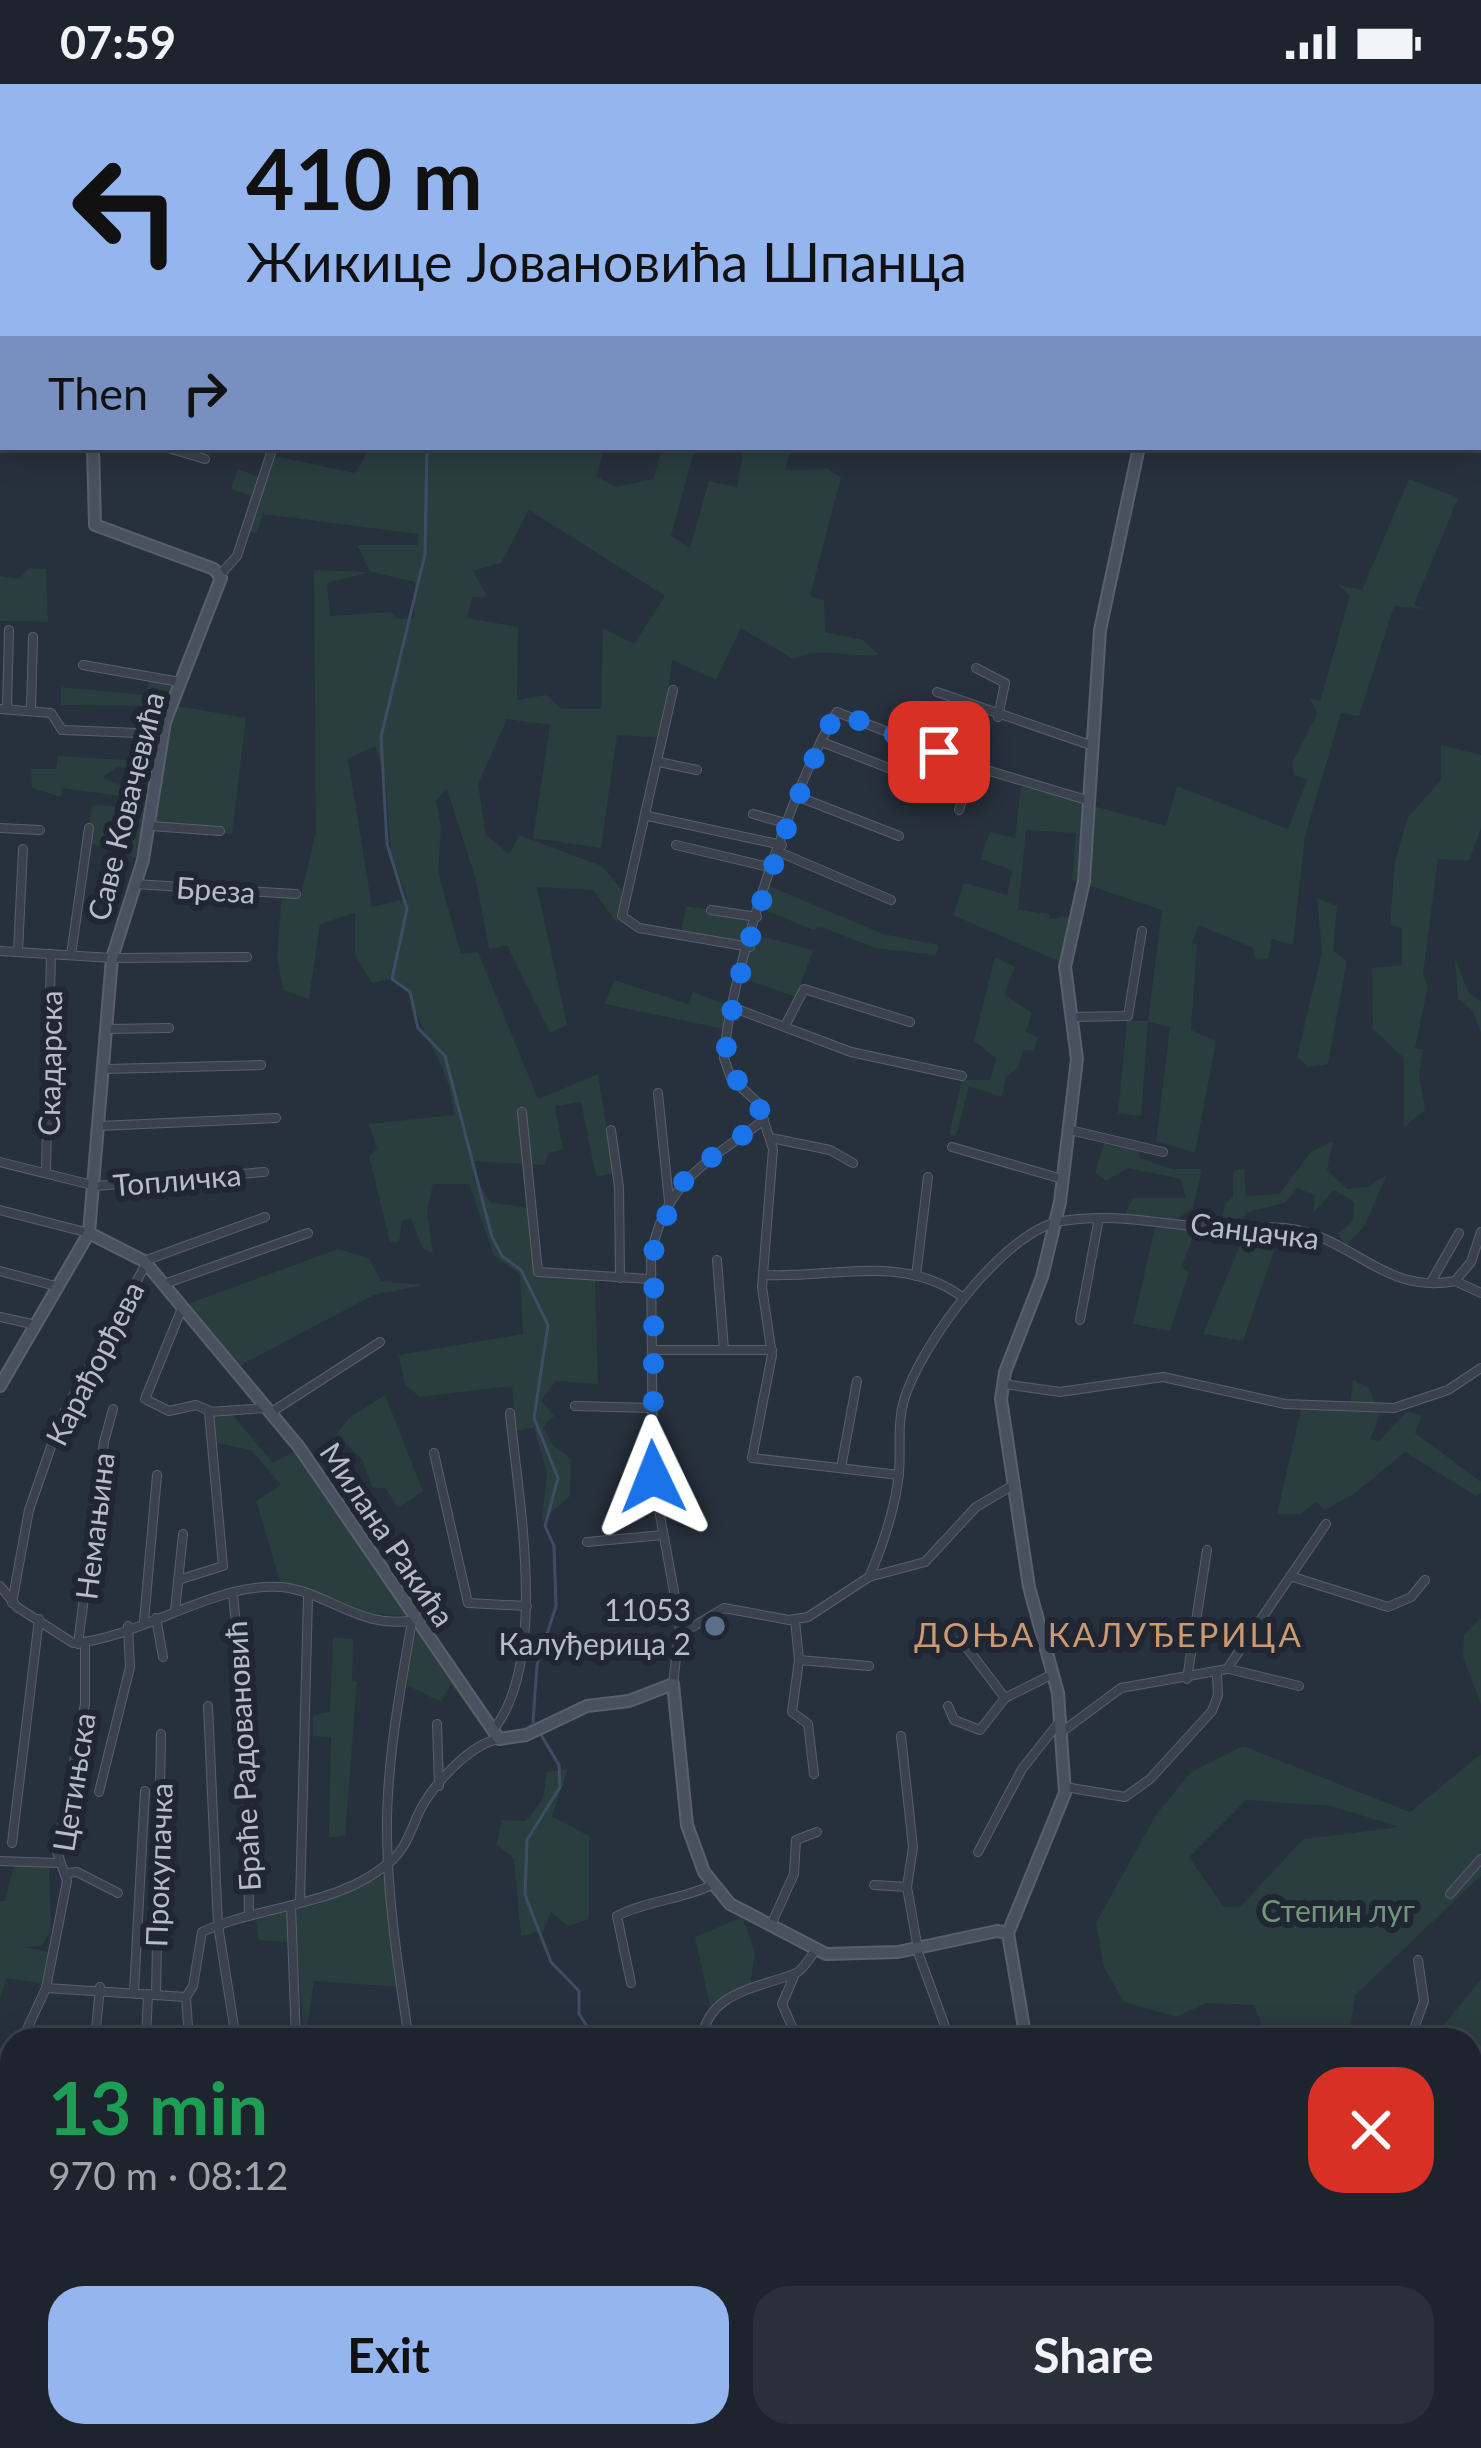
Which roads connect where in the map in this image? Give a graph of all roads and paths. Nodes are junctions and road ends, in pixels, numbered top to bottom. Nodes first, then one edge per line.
1 (93, 450) edge
2 (175, 450) edge
3 (272, 450) edge
4 (1138, 450) edge
5 (205, 459) dead end
6 (220, 575) junction
7 (9, 630) dead end
8 (33, 637) dead end
9 (83, 665) dead end
10 (976, 668) dead end
11 (180, 682) junction
12 (673, 690) dead end
13 (937, 692) dead end
14 (3, 709) edge
15 (31, 710) junction
16 (998, 717) junction
17 (164, 734) junction
18 (822, 742) junction
19 (1093, 746) junction
20 (659, 762) junction
21 (974, 766) junction
22 (697, 770) dead end
23 (919, 780) dead end
24 (799, 797) junction
25 (1090, 801) junction
26 (959, 811) dead end
27 (753, 814) dead end
28 (648, 816) junction
29 (789, 824) junction
30 (151, 826) junction
31 (0, 828) edge
32 (88, 828) dead end
33 (40, 830) dead end
34 (220, 831) dead end
35 (899, 836) dead end
36 (676, 845) dead end
37 (23, 849) dead end
38 (780, 849) junction
39 (773, 868) junction
40 (135, 884) junction
41 (296, 894) dead end
42 (892, 901) dead end
43 (711, 910) dead end
44 (758, 917) junction
45 (1142, 931) dead end
46 (750, 947) junction
47 (0, 951) edge
48 (18, 952) junction
49 (51, 954) junction
50 (71, 955) junction
51 (247, 957) dead end
52 (112, 958) junction
53 (734, 1008) junction
54 (1071, 1017) junction
55 (910, 1022) dead end
56 (785, 1027) junction
57 (169, 1028) dead end
58 (108, 1029) junction
59 (261, 1065) dead end
60 (105, 1069) junction
61 (962, 1076) dead end
62 (658, 1093) dead end
63 (522, 1112) dead end
64 (276, 1118) dead end
65 (764, 1120) junction
66 (99, 1126) junction
67 (611, 1130) dead end
68 (1070, 1130) junction
69 (771, 1138) junction
70 (952, 1148) dead end
71 (1163, 1152) dead end
72 (0, 1162) edge
73 (853, 1163) dead end
74 (46, 1171) junction
75 (264, 1172) dead end
76 (928, 1178) dead end
77 (1062, 1178) junction
78 (91, 1185) junction
79 (670, 1203) junction
80 (0, 1210) edge
81 (265, 1217) dead end
82 (1100, 1218) junction
83 (1057, 1221) junction
84 (1481, 1232) edge
85 (89, 1233) junction
86 (308, 1233) dead end
87 (1459, 1233) dead end
88 (717, 1260) dead end
89 (145, 1263) junction
90 (0, 1271) edge
91 (764, 1275) junction
92 (916, 1276) junction
93 (620, 1278) junction
94 (650, 1279) junction
95 (1455, 1281) junction
96 (1430, 1283) junction
97 (164, 1284) junction
98 (58, 1287) junction
99 (1481, 1293) edge
100 (961, 1296) junction
101 (182, 1306) junction
102 (0, 1318) edge
103 (1080, 1320) dead end
104 (38, 1325) junction
105 (380, 1342) dead end
106 (653, 1350) junction
107 (724, 1350) junction
108 (772, 1350) junction
109 (1481, 1368) edge
110 (857, 1381) dead end
111 (1002, 1384) junction
112 (0, 1386) edge
113 (575, 1406) dead end
114 (652, 1408) junction
115 (113, 1409) dead end
116 (210, 1411) junction
117 (267, 1411) junction
118 (510, 1413) dead end
119 (434, 1453) dead end
120 (841, 1468) junction
121 (157, 1475) dead end
122 (899, 1475) junction
123 (1015, 1484) junction
124 (1326, 1524) dead end
125 (182, 1534) dead end
126 (663, 1535) junction
127 (587, 1542) dead end
128 (1207, 1550) dead end
129 (869, 1576) junction
130 (1290, 1576) junction
131 (178, 1580) junction
132 (1425, 1580) dead end
133 (0, 1586) edge
134 (233, 1595) junction
135 (308, 1598) junction
136 (12, 1603) junction
137 (527, 1606) junction
138 (175, 1611) junction
139 (156, 1618) junction
140 (39, 1619) junction
141 (795, 1620) junction
142 (144, 1621) junction
143 (413, 1621) junction
144 (128, 1626) junction
145 (679, 1635) junction
146 (961, 1640) dead end
147 (82, 1643) junction
148 (163, 1657) dead end
149 (799, 1660) junction
150 (869, 1666) dead end
151 (1227, 1669) junction
152 (1053, 1674) junction
153 (1217, 1675) junction
154 (1187, 1678) junction
155 (673, 1684) junction
156 (1299, 1686) dead end
157 (1005, 1698) junction
158 (208, 1706) dead end
159 (947, 1706) dead end
160 (436, 1724) dead end
161 (1062, 1726) junction
162 (161, 1734) dead end
163 (497, 1734) junction
164 (901, 1736) dead end
165 (814, 1774) dead end
166 (439, 1786) junction
167 (1065, 1787) junction
168 (145, 1791) dead end
169 (99, 1792) dead end
170 (817, 1832) dead end
171 (12, 1843) dead end
172 (977, 1852) dead end
173 (1481, 1859) edge
174 (0, 1861) edge
175 (58, 1862) junction
176 (389, 1862) junction
177 (66, 1873) junction
178 (712, 1885) junction
179 (874, 1885) dead end
180 (907, 1887) junction
181 (118, 1893) dead end
182 (1450, 1894) dead end
183 (296, 1905) junction
184 (249, 1916) junction
185 (218, 1924) junction
186 (770, 1926) junction
187 (1008, 1933) junction
188 (918, 1949) junction
189 (814, 1952) junction
190 (1418, 1960) dead end
191 (795, 1974) junction
192 (631, 1983) dead end
193 (46, 1988) junction
194 (100, 1988) junction
195 (134, 1991) junction
196 (152, 1995) junction
197 (186, 1997) junction
198 (234, 2026) dead end
199 (28, 2028) edge
200 (96, 2028) edge
201 (148, 2028) edge
202 (188, 2028) edge
203 (296, 2028) edge
204 (407, 2028) edge
205 (705, 2028) edge
206 (793, 2028) edge
207 (946, 2028) edge
208 (1026, 2028) edge
209 (1414, 2028) edge

1 - 6 street
2 - 5 street
3 - 6 street, Саве Ковачевића
4 - 19 street
6 - 11 street, Саве Ковачевића
7 - 14 street
8 - 15 street
9 - 11 street
10 - 16 street
11 - 17 street, Саве Ковачевића
12 - 20 street
13 - 16 street
14 - 15 street
15 - 17 street
16 - 19 street
17 - 30 street, Саве Ковачевића
18 - 21 street
18 - 23 street
18 - 24 street
19 - 25 street
20 - 22 street
20 - 28 street
21 - 25 street
21 - 26 street
24 - 29 street
24 - 35 street
25 - 54 street
27 - 29 street
28 - 38 street
28 - 46 street
29 - 38 street
30 - 34 street
30 - 40 street, Саве Ковачевића
31 - 33 street
32 - 50 street
36 - 39 street
37 - 48 street
38 - 39 street
38 - 42 street
39 - 44 street
40 - 41 street, Бреза
40 - 52 street, Саве Ковачевића
43 - 44 street
44 - 46 street
45 - 54 street
46 - 53 street
47 - 48 street
48 - 49 street
49 - 50 street
49 - 74 street, Скадарска
50 - 52 street
51 - 52 street
52 - 58 street, Саве Ковачевића
53 - 56 street
53 - 65 street
54 - 68 street
55 - 56 street
56 - 61 street
57 - 58 street
58 - 60 street, Саве Ковачевића
59 - 60 street
60 - 66 street, Саве Ковачевића
62 - 79 street
63 - 93 street
64 - 66 street
65 - 69 street
65 - 79 street
66 - 78 street, Саве Ковачевића
67 - 93 street
68 - 71 street
68 - 77 street
69 - 73 street
69 - 91 street
70 - 77 street
72 - 74 street
74 - 78 street
75 - 78 street, Топличка
76 - 92 street
77 - 83 street
78 - 85 street, Саве Ковачевића
79 - 94 street
80 - 85 street
81 - 89 street
82 - 83 street, Санџачка
82 - 96 street, Санџачка
82 - 103 street
83 - 100 street
83 - 111 street
84 - 95 street
85 - 89 street, Милана Ракића
85 - 98 street, Саве Ковачевића
86 - 97 street
87 - 96 street
88 - 107 street
89 - 97 street, Милана Ракића
89 - 136 street, Карађорђева
90 - 98 street
91 - 92 street
91 - 108 street
92 - 100 street
93 - 94 street
94 - 106 street
95 - 96 street, Санџачка
95 - 99 street
97 - 101 street, Милана Ракића
98 - 104 street, Саве Ковачевића
100 - 122 street
101 - 116 street
101 - 117 street, Милана Ракића
102 - 104 street
104 - 112 street, Саве Ковачевића
105 - 117 street
106 - 107 street
106 - 114 street
107 - 108 street
108 - 120 street
109 - 111 street
110 - 120 street
111 - 123 street
113 - 114 street
114 - 126 street
115 - 147 street, Немањина
116 - 117 street
116 - 131 street
117 - 143 street, Милана Ракића
118 - 137 street
119 - 137 street
120 - 122 street
121 - 142 street
122 - 129 street
123 - 129 street
123 - 152 street
124 - 130 street
125 - 131 street
126 - 127 street
126 - 145 street
128 - 154 street
129 - 141 street
130 - 132 street
130 - 151 street
131 - 138 street
133 - 136 street
134 - 135 street
134 - 138 street
134 - 184 street, Браће Радовановић
135 - 143 street
135 - 183 street
136 - 140 street
137 - 163 street
138 - 139 street
139 - 142 street
139 - 148 street
140 - 147 street
140 - 171 street
141 - 145 street
141 - 149 street
142 - 144 street
143 - 163 street, Милана Ракића
143 - 176 street
144 - 147 street
144 - 169 street
145 - 155 street
146 - 157 street
147 - 175 street, Цетињска
149 - 150 street
149 - 165 street
151 - 153 street
151 - 156 street
152 - 157 street
152 - 161 street
153 - 154 street
153 - 167 street
154 - 161 street
155 - 163 street
155 - 178 street
157 - 159 street
158 - 185 street
160 - 166 street
161 - 167 street
161 - 172 street
162 - 196 street, Прокупачка
163 - 166 street
164 - 180 street
166 - 176 street
167 - 187 street
168 - 195 street
170 - 186 street
173 - 182 street
174 - 175 street
175 - 177 street, Цетињска
176 - 183 street
176 - 204 street
177 - 181 street
177 - 193 street, Цетињска
178 - 186 street
178 - 192 street
179 - 180 street
180 - 188 street
183 - 184 street
183 - 203 street
184 - 185 street
185 - 197 street
185 - 198 street
186 - 189 street
187 - 188 street
187 - 208 street
188 - 189 street
188 - 207 street
189 - 191 street
190 - 209 street
191 - 205 street
191 - 206 street
193 - 194 street
193 - 199 street, Цетињска
194 - 195 street
194 - 200 street
195 - 196 street
196 - 197 street
196 - 201 street, Прокупачка
197 - 202 street

